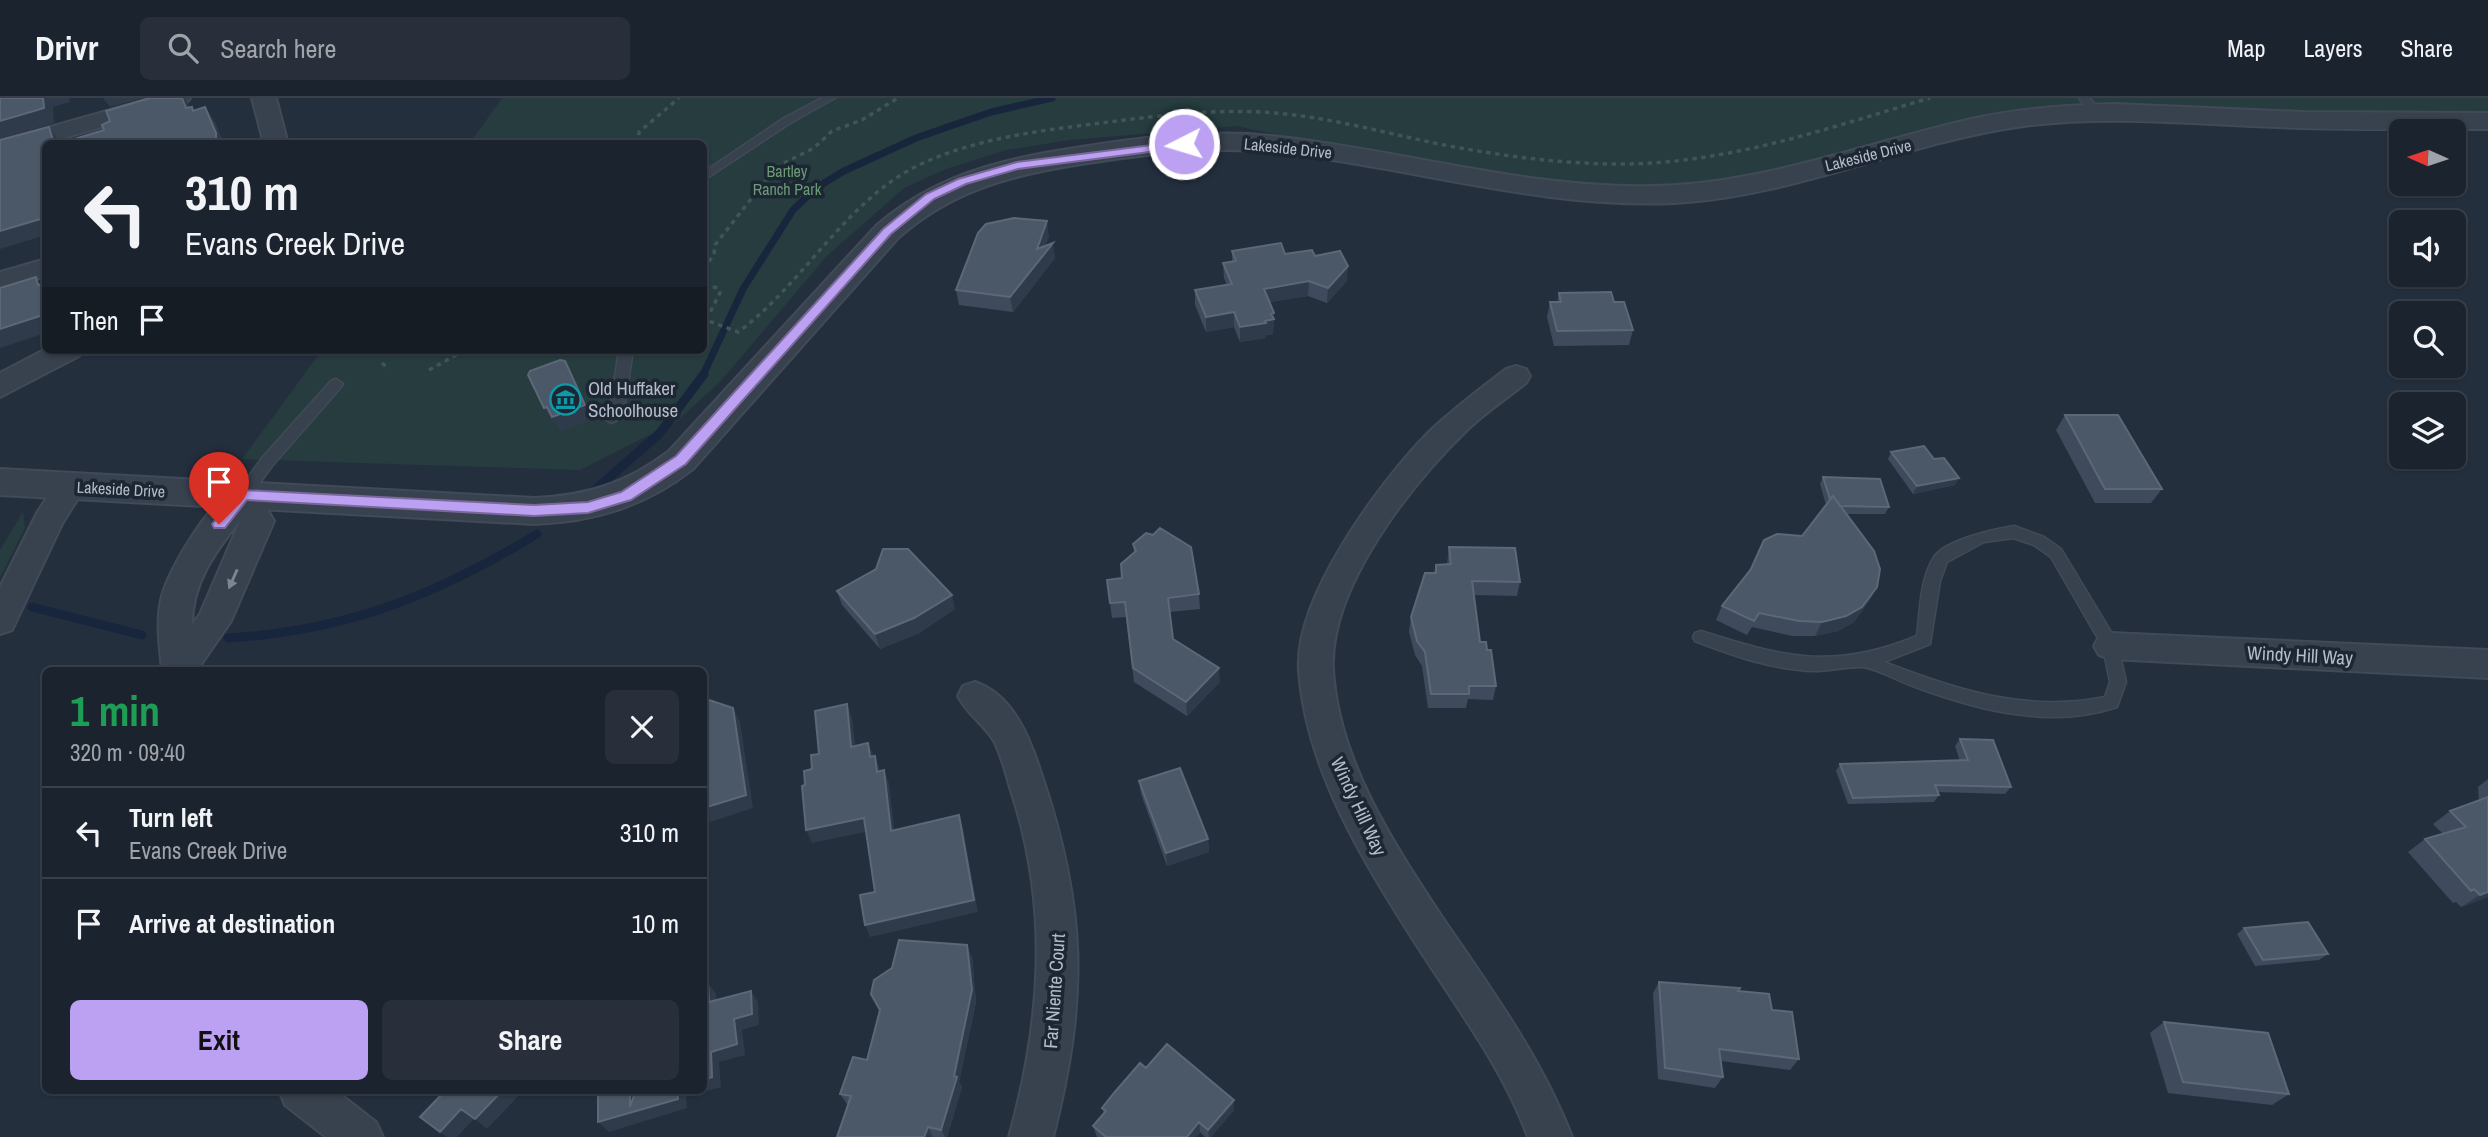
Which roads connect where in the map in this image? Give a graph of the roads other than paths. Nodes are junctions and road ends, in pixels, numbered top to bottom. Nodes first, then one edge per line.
1 (178, 98) edge
2 (264, 98) edge
3 (830, 98) edge
4 (2090, 106) edge
5 (2488, 121) edge
6 (275, 140) edge
7 (0, 149) edge
8 (707, 175) edge
9 (42, 268) edge
10 (0, 281) edge
11 (60, 354) edge
12 (625, 354) edge
13 (1516, 376) dead end
14 (336, 384) dead end
15 (0, 387) edge
16 (611, 418) dead end
17 (2, 485) edge
18 (69, 487) junction
19 (243, 495) junction
20 (0, 621) edge
21 (1701, 637) dead end
22 (2111, 646) junction
23 (1865, 661) junction
24 (2488, 663) edge
25 (179, 667) edge
26 (180, 667) edge
27 (975, 696) dead end
28 (305, 1094) edge
29 (361, 1137) edge
30 (1031, 1137) edge
31 (1550, 1137) edge

1 - 7 street
2 - 6 street
3 - 8 lane
4 - 5 street, Lakeside Drive
4 - 19 street, Lakeside Drive
9 - 10 street
11 - 15 street
12 - 16 lane
13 - 31 street, Windy Hill Way
14 - 19 lane
17 - 18 street, Lakeside Drive
18 - 19 street, Lakeside Drive
18 - 20 street
19 - 25 street
19 -> 26 street
21 - 23 lane
22 - 23 lane
22 - 23 lane
22 - 24 street, Windy Hill Way
27 - 30 street, Far Niente Court
28 - 29 street

